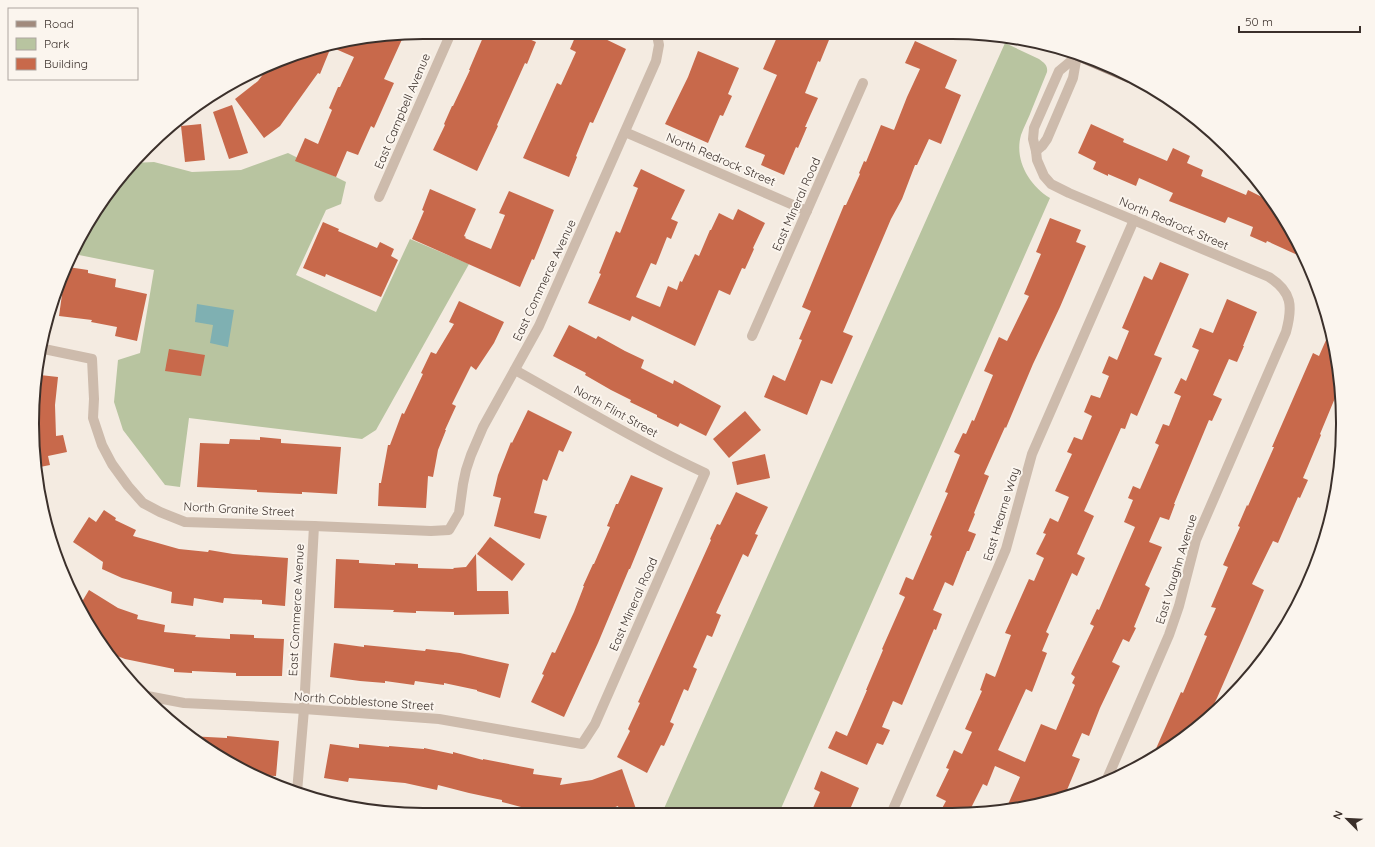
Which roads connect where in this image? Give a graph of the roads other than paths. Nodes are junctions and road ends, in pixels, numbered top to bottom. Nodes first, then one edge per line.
1 (448, 39) edge
2 (658, 39) edge
3 (1073, 58) edge
4 (1075, 59) edge
5 (863, 82) dead end
6 (624, 132) junction
7 (1036, 151) junction
8 (379, 197) dead end
9 (807, 211) junction
10 (1134, 220) junction
11 (1289, 299) joint
12 (752, 336) dead end
13 (46, 349) edge
14 (515, 370) junction
15 (705, 472) joint
16 (314, 526) junction
17 (448, 530) joint
18 (154, 697) edge
19 (304, 709) junction
20 (582, 744) joint
21 (1109, 774) edge
22 (297, 787) edge
23 (894, 808) edge

1 - 8 street, East Campbell Avenue
2 - 6 street, East Commerce Avenue
3 - 7 street
4 - 7 street
5 - 9 street, East Mineral Road
6 - 9 street, North Redrock Street
6 - 14 street, East Commerce Avenue
7 - 10 street, North Redrock Street
9 - 12 street, East Mineral Road
10 - 11 street, North Redrock Street
10 - 23 street, East Hearne Way
11 - 21 street, East Vaughn Avenue
13 - 16 street, North Granite Street
14 - 15 street, North Flint Street
14 - 17 street, East Commerce Avenue
15 - 20 street, East Mineral Road
16 - 17 street, North Granite Street
16 - 19 street, East Commerce Avenue
18 - 19 street, North Cobblestone Street
19 - 20 street, North Cobblestone Street
19 - 22 street, East Commerce Avenue

